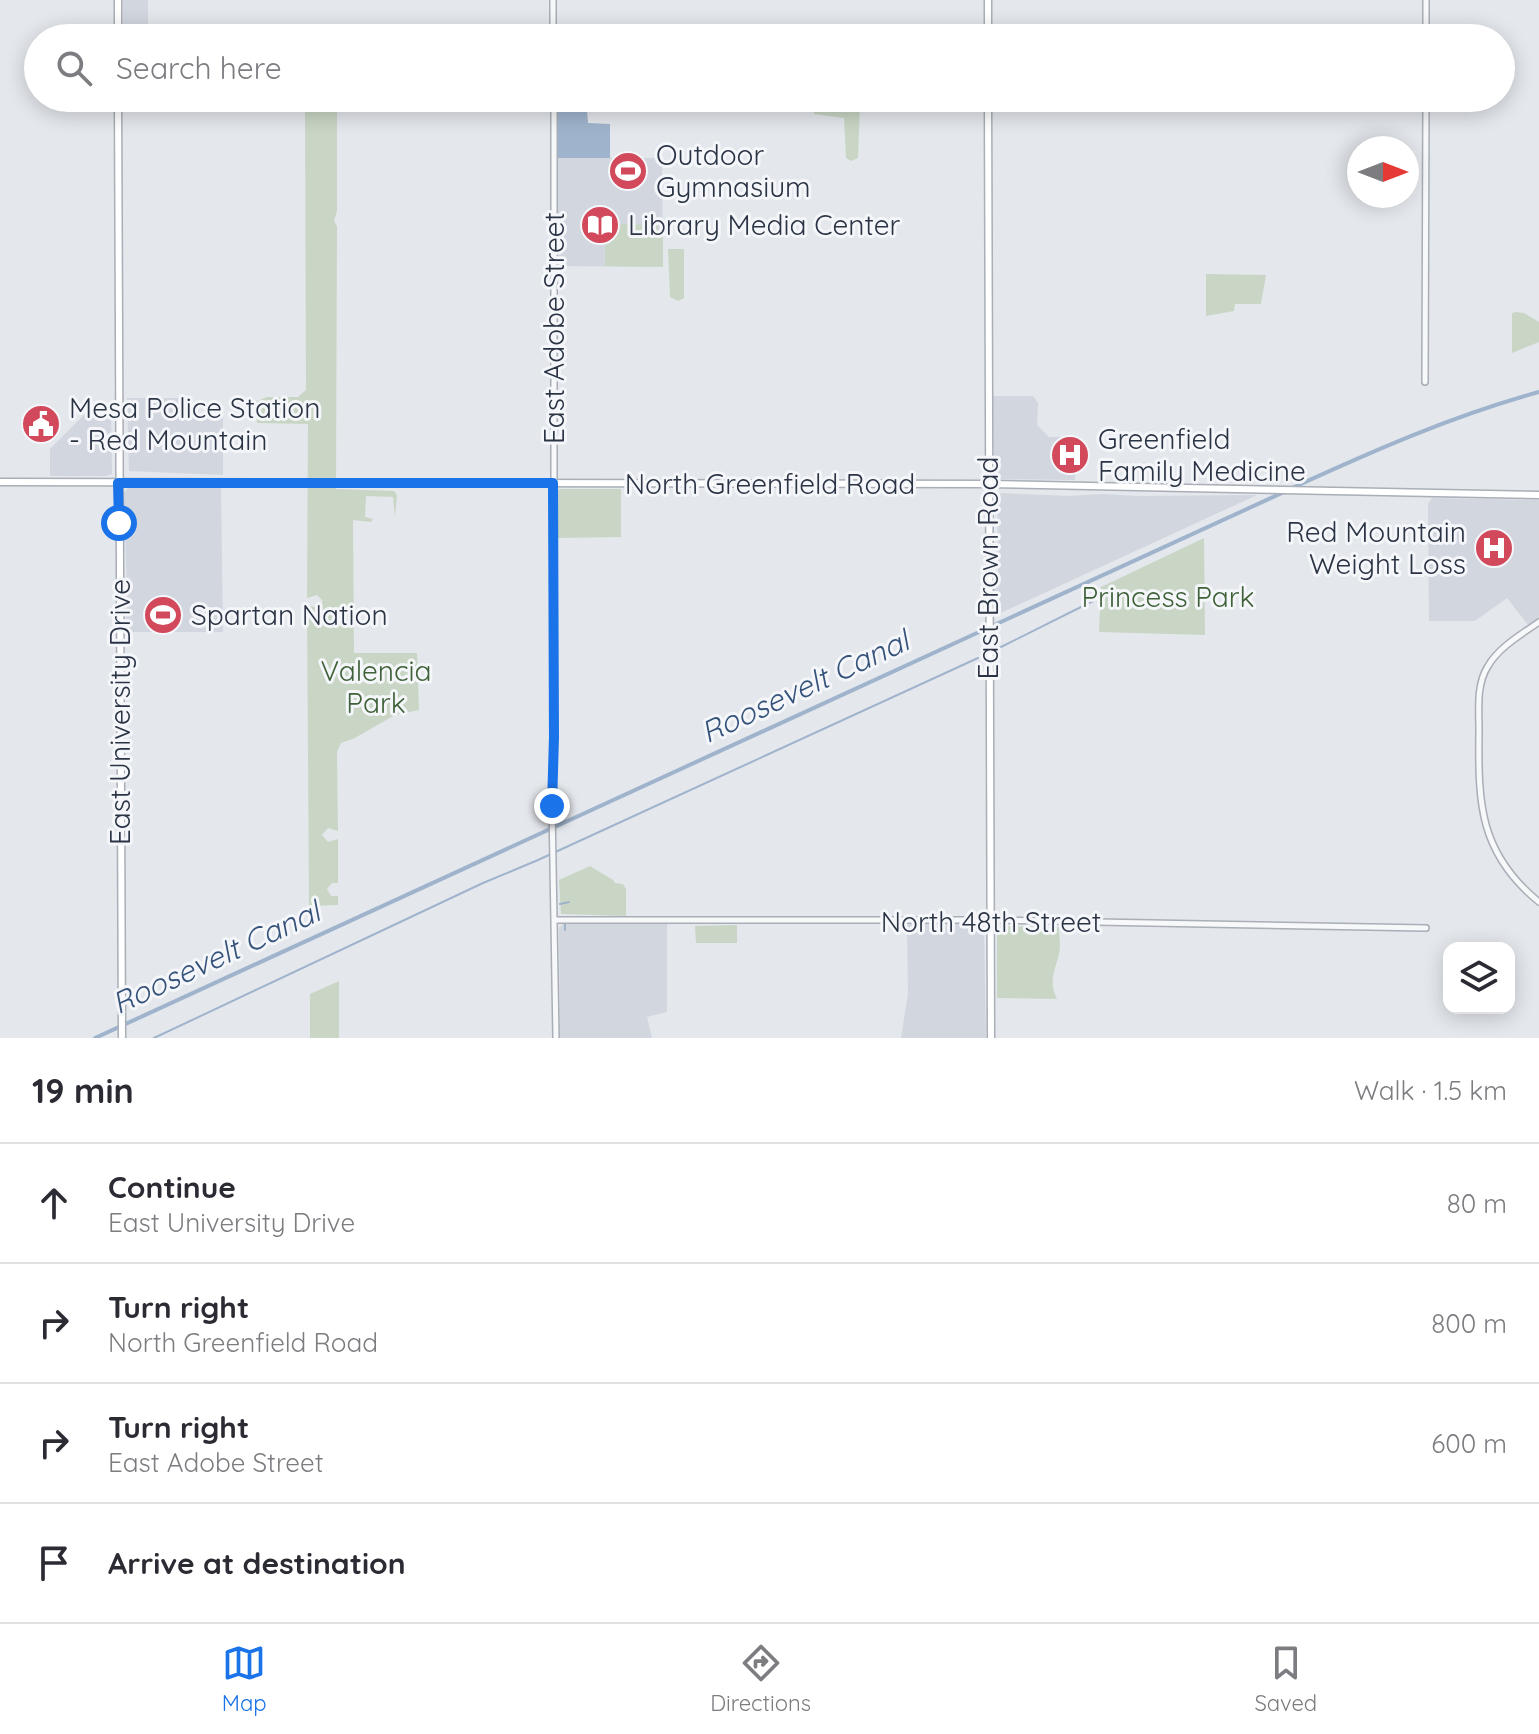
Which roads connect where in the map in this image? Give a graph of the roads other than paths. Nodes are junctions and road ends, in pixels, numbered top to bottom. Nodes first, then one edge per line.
1 (118, 0) edge
2 (553, 0) edge
3 (988, 0) edge
4 (1426, 0) edge
5 (118, 24) edge
6 (553, 24) edge
7 (988, 24) edge
8 (1426, 24) edge
9 (118, 112) edge
10 (554, 112) edge
11 (988, 112) edge
12 (1426, 112) edge
13 (1425, 382) dead end
14 (0, 482) edge
15 (118, 483) junction
16 (553, 483) junction
17 (988, 484) junction
18 (1539, 495) edge
19 (1539, 622) edge
20 (1539, 902) edge
21 (556, 920) junction
22 (990, 920) junction
23 (1426, 928) dead end
24 (122, 1038) edge
25 (556, 1038) edge
26 (991, 1038) edge

1 - 5 main road
2 - 6 street
3 - 7 main road
4 - 8 street
9 - 15 main road, East University Drive
10 - 16 street, East Adobe Street
11 - 17 main road, East Brown Road
12 - 13 street
14 - 15 main road, North Greenfield Road
15 - 16 main road, North Greenfield Road
15 - 24 main road, East University Drive
16 - 17 main road, North Greenfield Road
16 - 21 street, East Adobe Street
17 - 18 main road, North Greenfield Road
17 - 22 main road, East Brown Road
19 - 20 street
21 - 22 street, North 48th Street
21 - 25 street, East Adobe Street
22 - 23 street, North 48th Street
22 - 26 main road, East Brown Road

